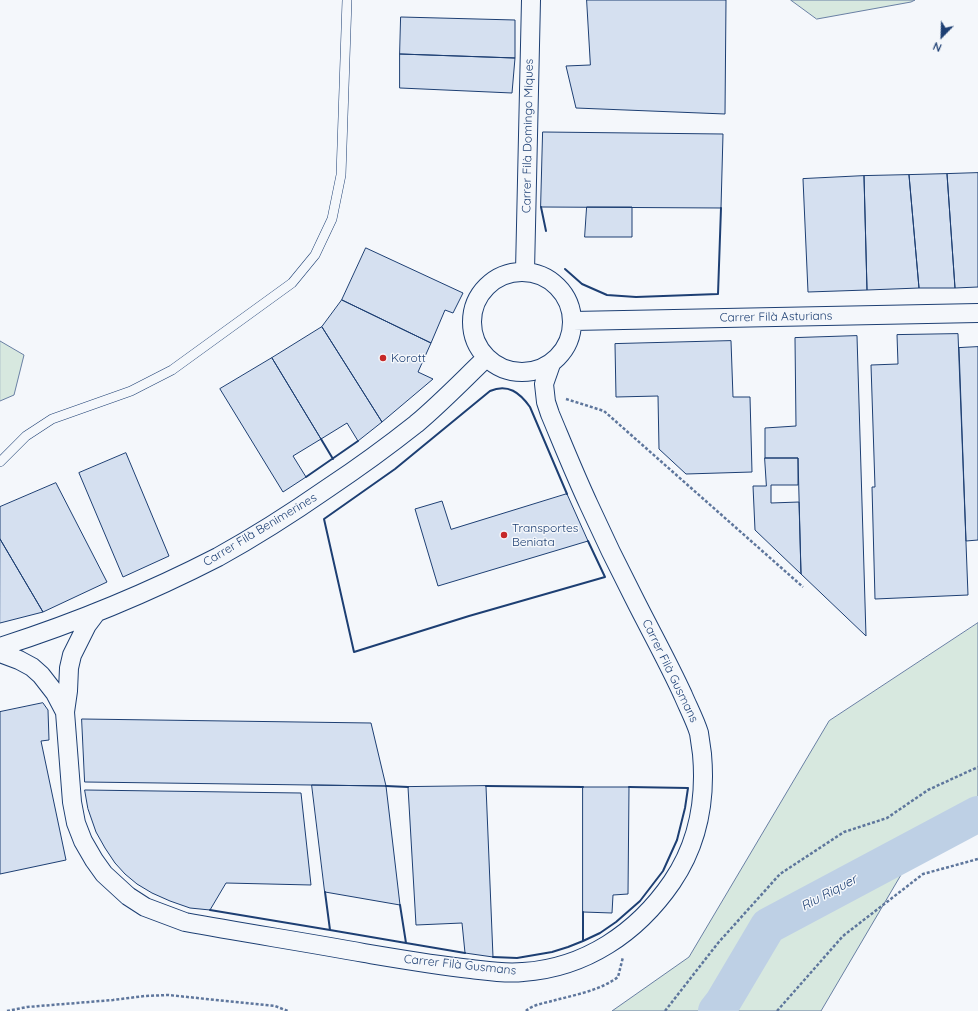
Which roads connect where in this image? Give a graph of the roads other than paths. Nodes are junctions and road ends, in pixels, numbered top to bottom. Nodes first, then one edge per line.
1 (347, 0) edge
2 (531, 0) edge
3 (525, 272) junction
4 (978, 313) edge
5 (573, 322) junction
6 (486, 358) junction
7 (551, 364) junction
8 (0, 462) edge
9 (96, 613) junction
10 (0, 646) edge
11 (0, 654) edge
12 (65, 712) junction

1 - 8 lane
2 - 3 street, Carrer Filà Domingo Miques
3 - 5 street
3 - 6 street
4 - 5 street, Carrer Filà Asturians
5 - 7 street
6 - 7 street
6 - 9 street, Carrer Filà Benimerines
7 - 12 street, Carrer Filà Gusmans
9 - 10 street, Carrer Filà Benimerines
9 - 12 street
11 - 12 street, Carrer Filà Gusmans

